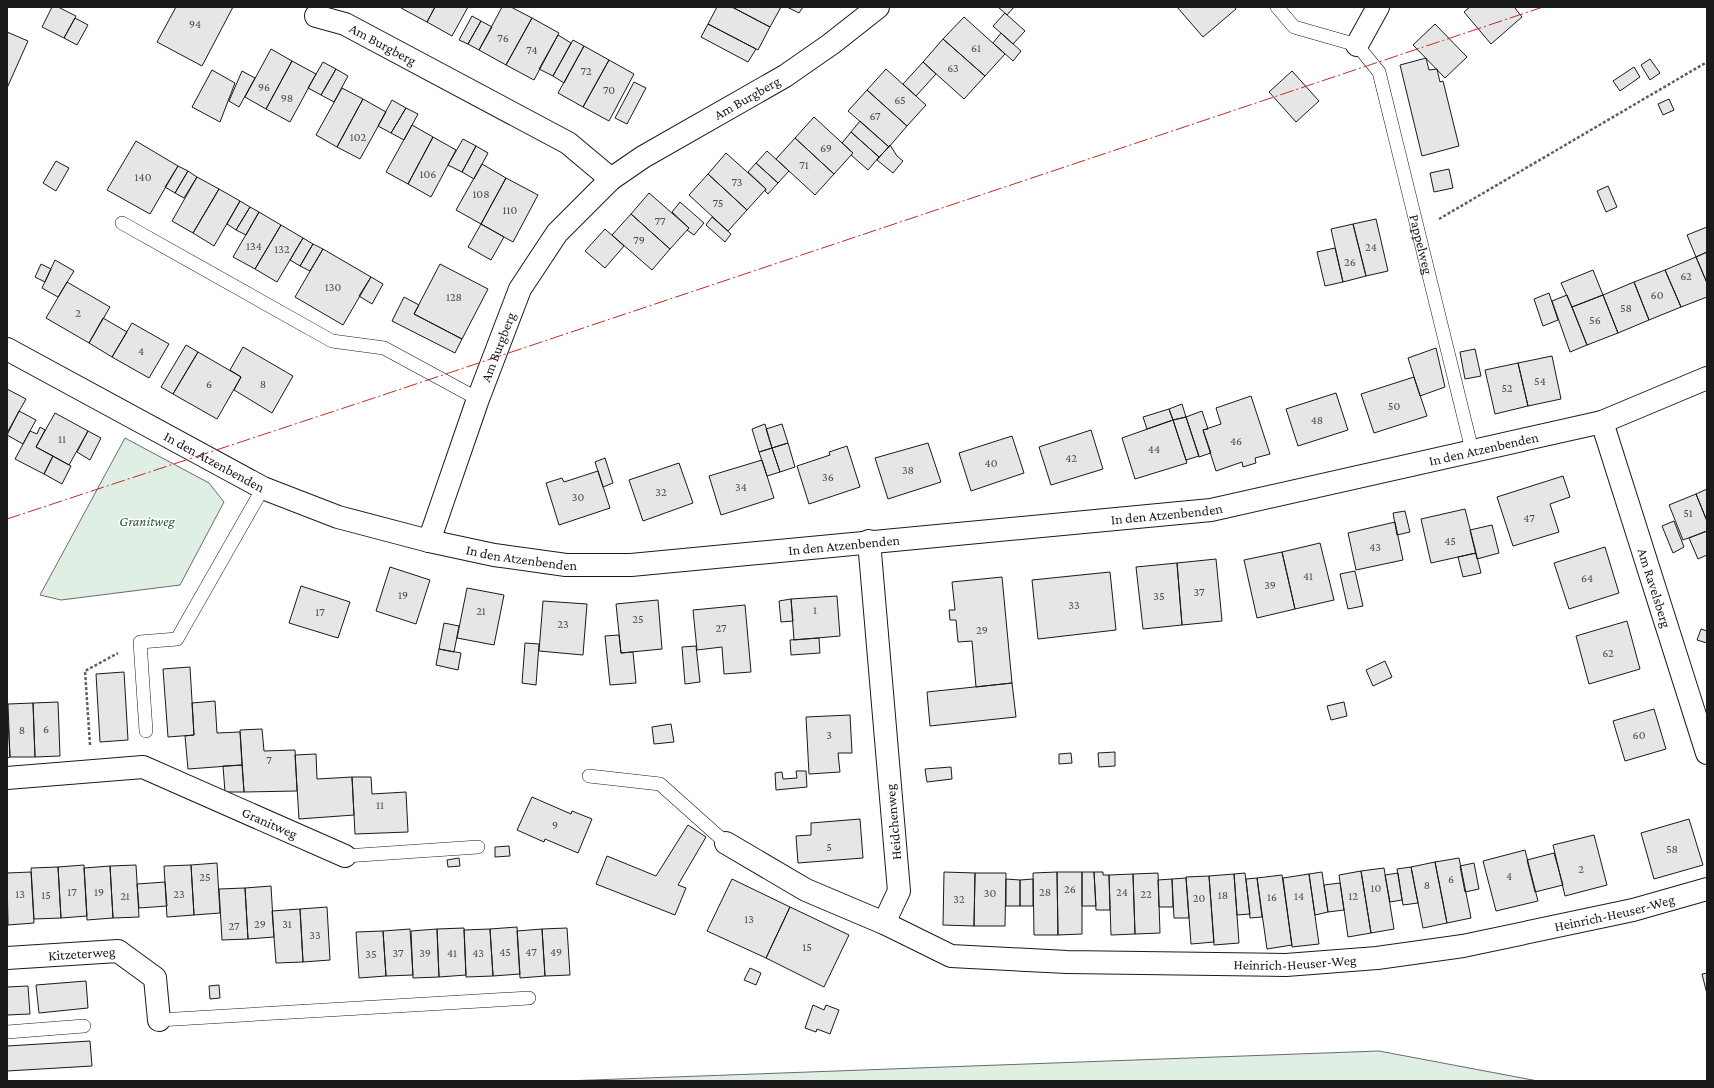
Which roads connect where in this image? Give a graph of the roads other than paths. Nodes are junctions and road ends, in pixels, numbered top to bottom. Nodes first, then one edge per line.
1 (878, 7) edge
2 (1277, 7) edge
3 (1378, 7) edge
4 (316, 16) dead end
5 (1357, 45) junction
6 (611, 179) junction
7 (122, 223) dead end
8 (7, 350) edge
9 (1707, 378) edge
10 (478, 399) junction
11 (1602, 422) junction
12 (1472, 450) junction
13 (264, 488) junction
14 (428, 540) junction
15 (869, 541) junction
16 (146, 731) dead end
17 (1707, 753) edge
18 (589, 776) dead end
19 (7, 778) edge
20 (726, 843) joint
21 (478, 847) dead end
22 (345, 856) joint
23 (1707, 889) edge
24 (884, 923) junction
25 (7, 958) edge
26 (529, 998) dead end
27 (159, 1020) joint
28 (84, 1026) dead end
29 (7, 1032) edge

1 - 6 street, Am Burgberg
2 - 5 lane
3 - 5 street
4 - 6 street, Am Burgberg
5 - 12 lane, Pappelweg
6 - 10 street, Am Burgberg
7 - 10 lane
8 - 13 street, In den Atzenbenden
9 - 11 street, In den Atzenbenden
10 - 14 street, Am Burgberg
11 - 12 street, In den Atzenbenden
11 - 17 street, Am Ravelsberg
12 - 15 street, In den Atzenbenden
13 - 14 street, In den Atzenbenden
13 - 16 lane
14 - 15 street, In den Atzenbenden
15 - 24 street, Heidchenweg
18 - 20 lane
19 - 22 street, Granitweg
20 - 24 street
21 - 22 lane
23 - 24 street, Heinrich-Heuser-Weg
25 - 27 street, Kitzeterweg
26 - 27 lane
28 - 29 lane

